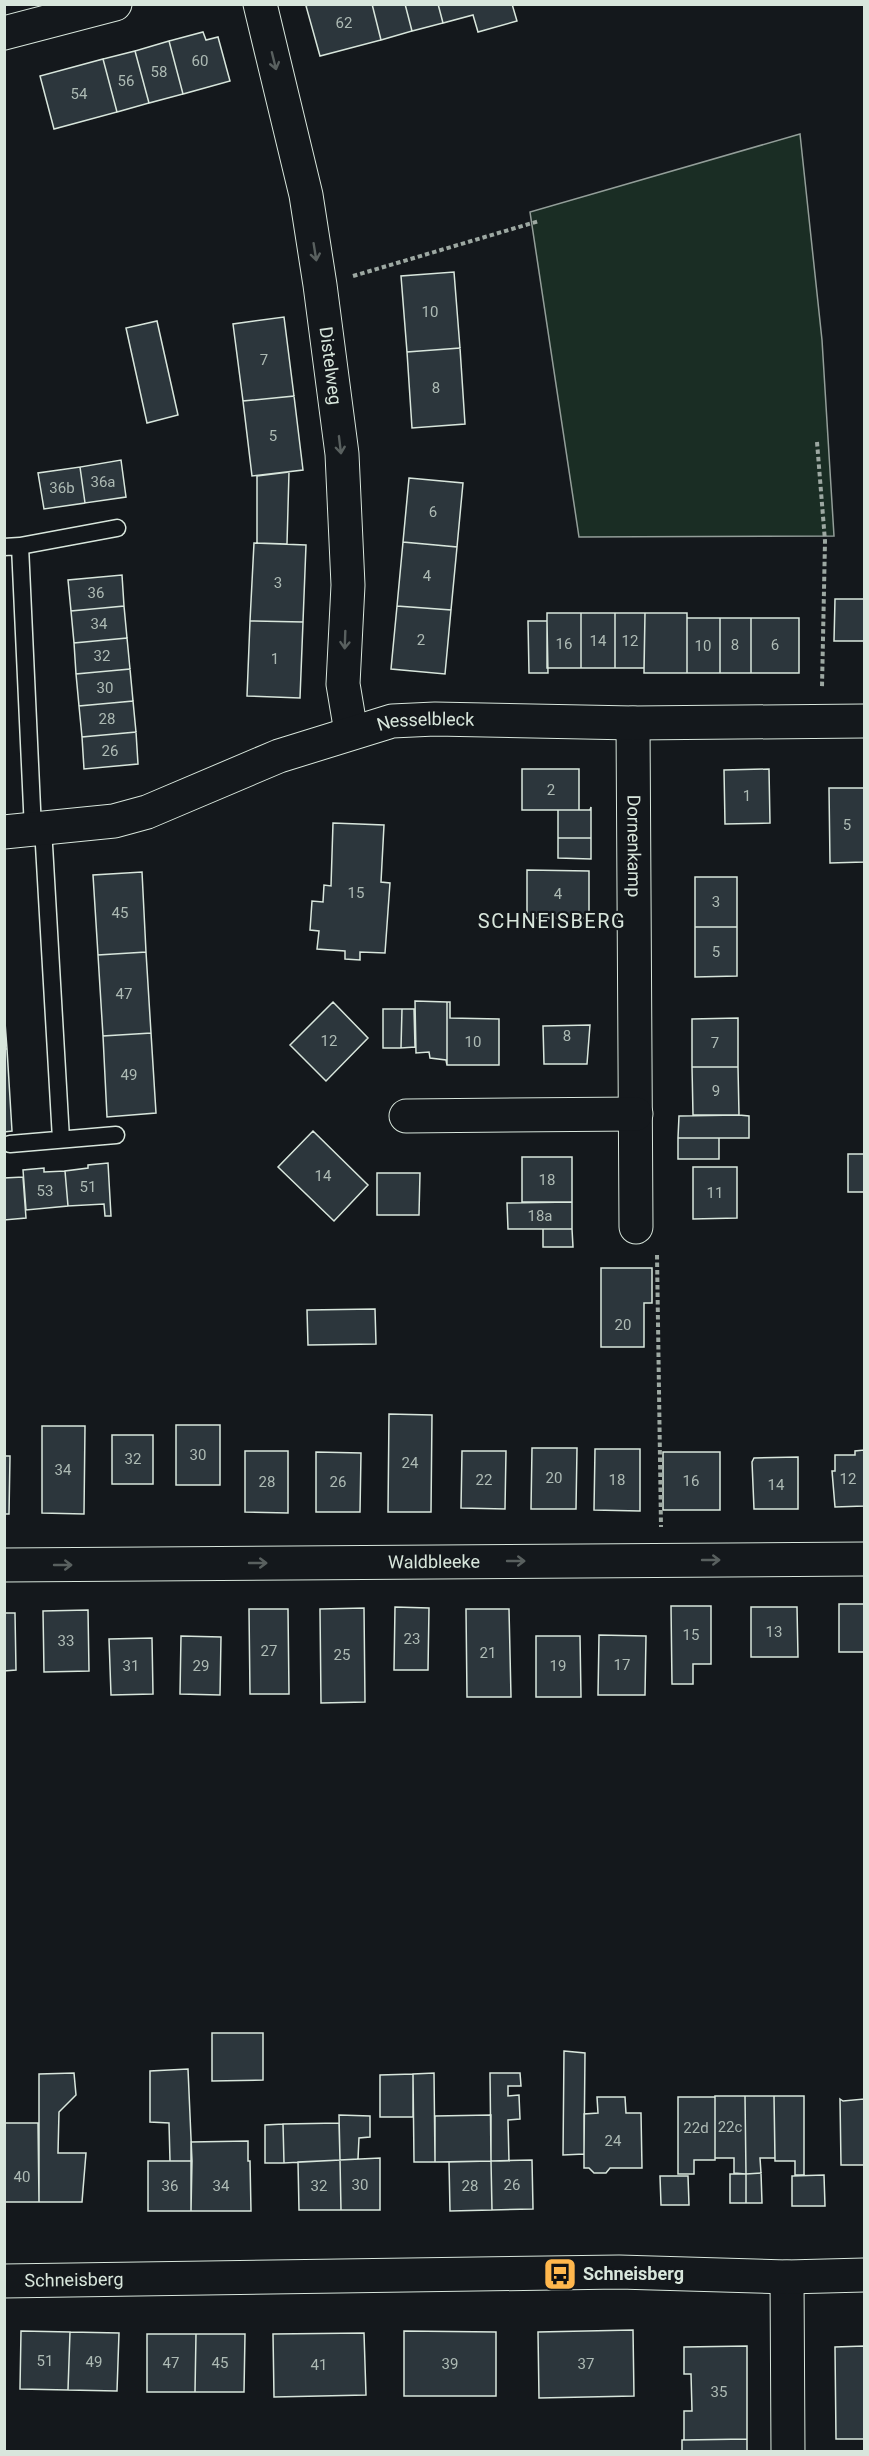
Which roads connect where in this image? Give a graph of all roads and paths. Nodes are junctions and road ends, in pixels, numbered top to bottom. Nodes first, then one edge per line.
1 (115, 4) edge
2 (260, 4) edge
3 (4, 33) edge
4 (539, 221) dead end
5 (320, 285) junction
6 (817, 442) dead end
7 (117, 528) dead end
8 (12, 547) edge
9 (864, 721) edge
10 (821, 722) junction
11 (633, 723) junction
12 (351, 732) junction
13 (27, 830) edge
14 (636, 1114) junction
15 (406, 1116) dead end
16 (116, 1135) dead end
17 (61, 1139) junction
18 (10, 1144) dead end
19 (636, 1227) joint
20 (864, 1559) edge
21 (662, 1560) junction
22 (4, 1565) edge
23 (864, 2275) edge
24 (787, 2277) junction
25 (4, 2281) edge
26 (788, 2451) edge

1 - 3 street
2 -> 5 street, Distelweg
4 - 5 path
5 -> 12 street, Distelweg
6 - 10 path
7 - 8 lane
8 - 13 lane
9 - 10 street, Nesselbleck
10 - 11 street, Nesselbleck
11 - 12 street, Nesselbleck
11 - 14 street, Dornenkamp
12 - 13 street, Nesselbleck
13 - 17 lane
14 - 15 street
14 - 19 street, Dornenkamp
16 - 17 lane
17 - 18 lane
19 - 21 path
21 -> 20 street, Waldbleeke
22 -> 21 street, Waldbleeke
23 - 24 street, Schneisberg
24 - 25 street, Schneisberg
24 - 26 street

